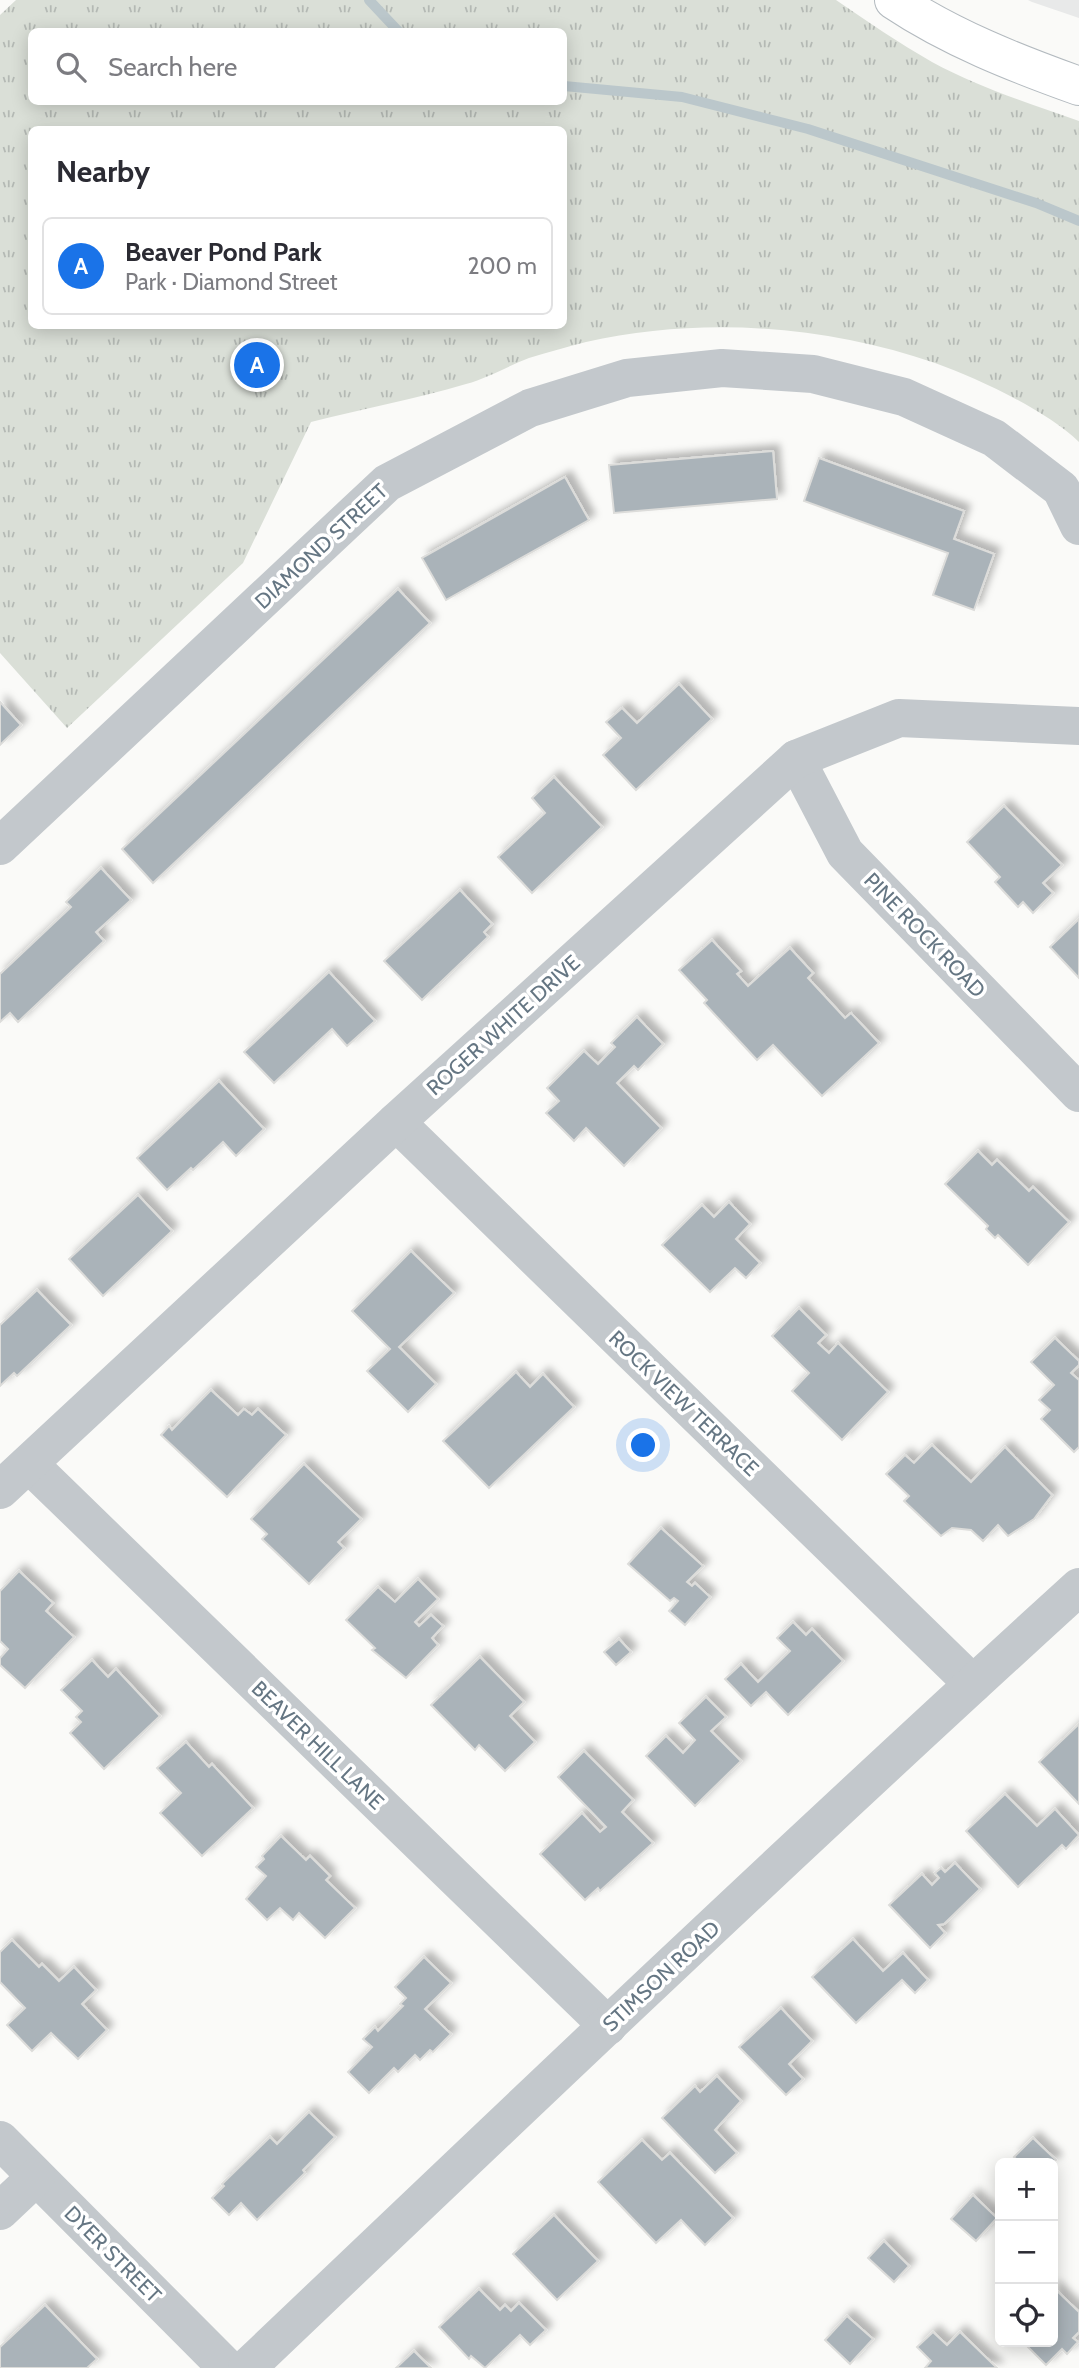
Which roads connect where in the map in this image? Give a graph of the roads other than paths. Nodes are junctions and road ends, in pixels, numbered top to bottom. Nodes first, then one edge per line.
1 (894, 0) edge
2 (1079, 86) edge
3 (1079, 526) edge
4 (1079, 726) edge
5 (796, 759) junction
6 (0, 846) edge
7 (1079, 1093) edge
8 (396, 1122) junction
9 (29, 1464) junction
10 (0, 1490) edge
11 (1079, 1587) edge
12 (973, 1684) junction
13 (608, 2026) junction
14 (0, 2140) edge
15 (36, 2177) junction
16 (0, 2211) edge
17 (226, 2368) edge
18 (247, 2368) edge

1 - 2 main road
3 - 6 street, DIAMOND STREET
4 - 5 street, ROGER WHITE DRIVE
5 - 7 street, PINE ROCK ROAD
5 - 8 street, ROGER WHITE DRIVE
8 - 9 street, ROGER WHITE DRIVE
8 - 12 street, ROCK VIEW TERRACE
9 - 10 street, ROGER WHITE DRIVE
9 - 13 street, BEAVER HILL LANE
11 - 12 street, STIMSON ROAD
12 - 13 street, STIMSON ROAD
13 - 18 street, STIMSON ROAD
14 - 15 street, DYER STREET
15 - 16 street
15 - 17 street, DYER STREET

